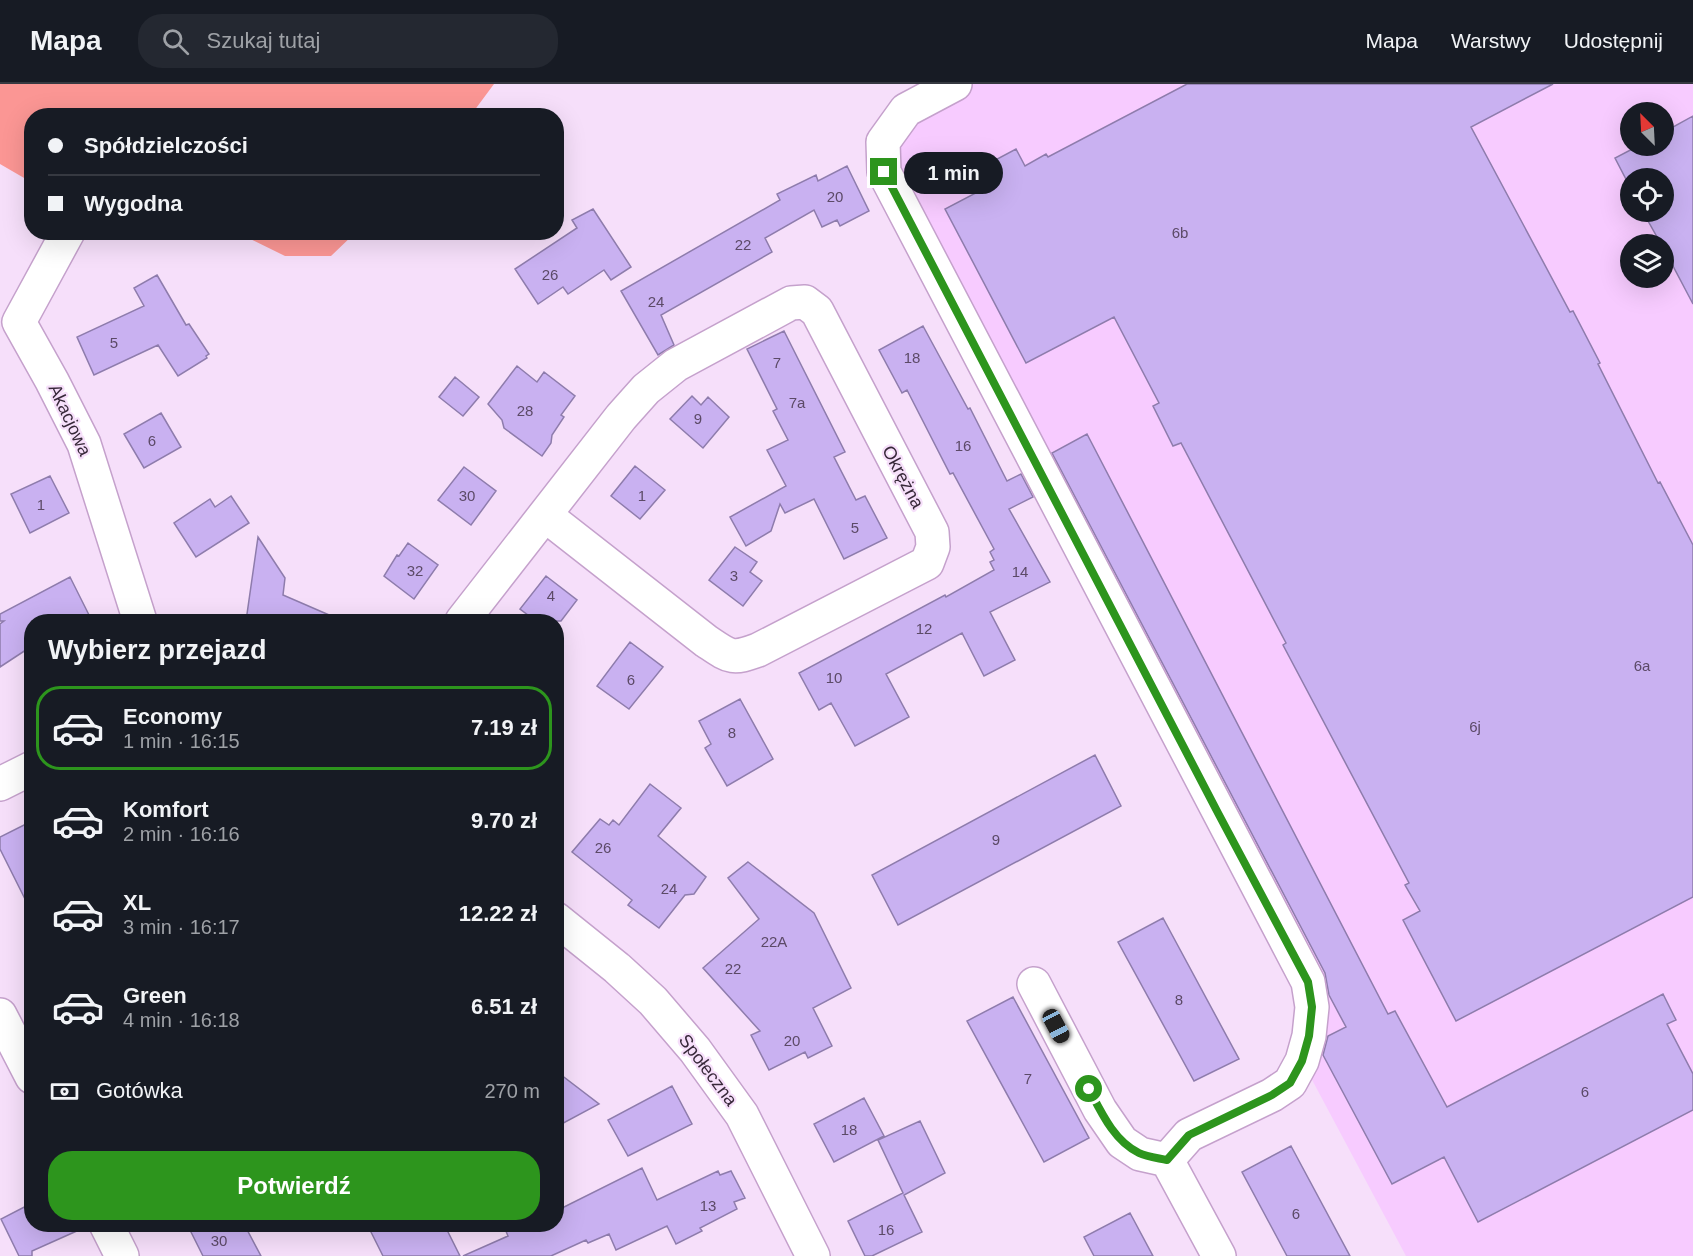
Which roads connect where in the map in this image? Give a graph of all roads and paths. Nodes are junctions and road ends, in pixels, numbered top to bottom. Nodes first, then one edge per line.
1 (956, 84) edge
2 (64, 240) edge
3 (545, 515) junction
4 (138, 614) edge
5 (467, 614) edge
6 (24, 772) edge
7 (0, 784) edge
8 (564, 925) edge
9 (1034, 984) dead end
10 (0, 1015) edge
11 (24, 1062) edge
12 (1167, 1160) junction
13 (110, 1232) edge
14 (122, 1256) edge
15 (813, 1256) edge
16 (1219, 1256) edge

1 - 12 street
2 - 4 street, Akacjowa
3 - 3 street, Okrężna
3 - 5 street, Okrężna
6 - 7 street
8 - 15 street, Społeczna
9 - 12 street
10 - 11 street
12 - 16 street
13 - 14 street

